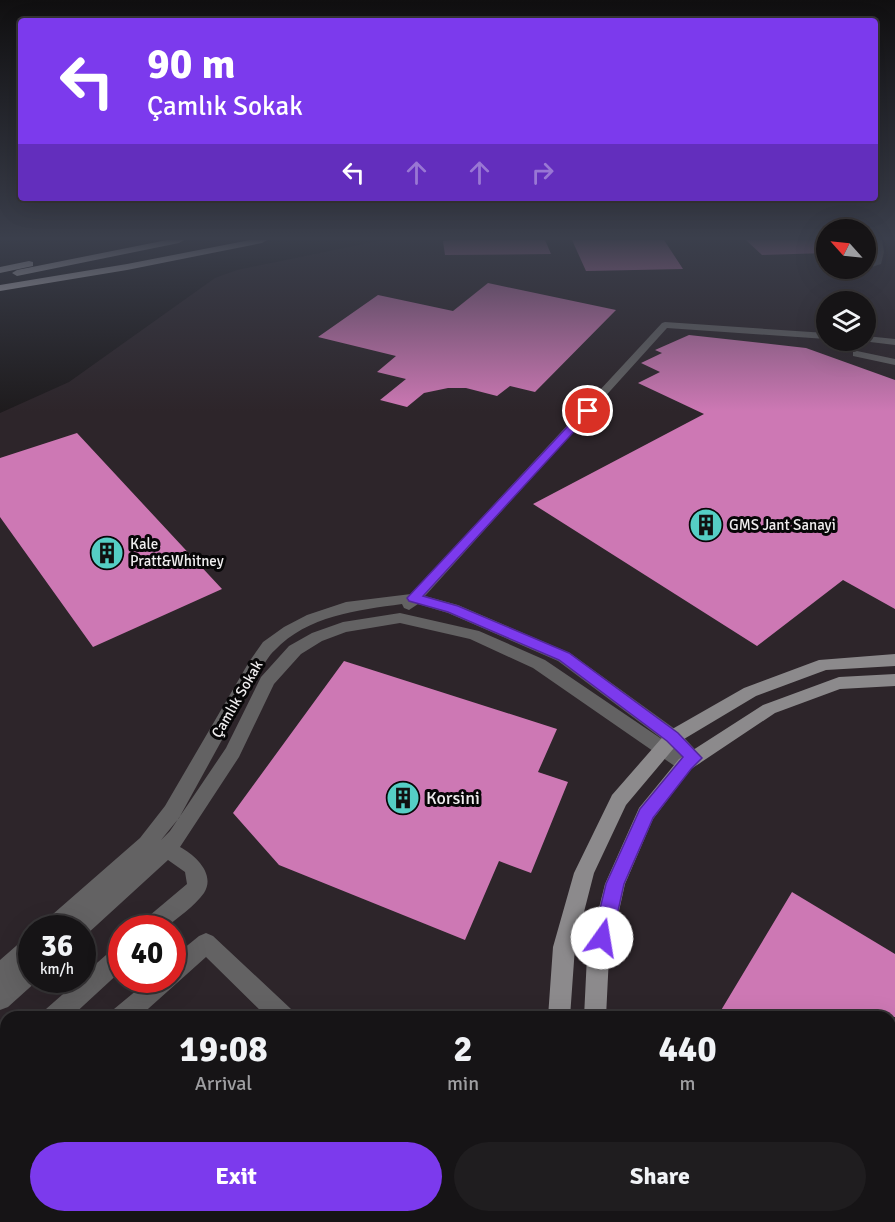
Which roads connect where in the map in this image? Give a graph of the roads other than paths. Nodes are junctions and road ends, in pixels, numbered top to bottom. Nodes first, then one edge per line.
1 (816, 335) edge
2 (876, 340) edge
3 (895, 342) edge
4 (857, 354) dead end
5 (895, 362) edge
6 (414, 598) junction
7 (400, 618) junction
8 (895, 660) edge
9 (895, 680) edge
10 (668, 743) junction
11 (690, 761) junction
12 (156, 847) junction
13 (69, 915) edge
14 (91, 915) edge
15 (165, 915) edge
16 (18, 958) edge
17 (186, 961) edge
18 (108, 968) edge
19 (0, 974) edge
20 (18, 983) edge
21 (150, 993) edge
22 (0, 999) edge
23 (61, 1011) edge
24 (129, 1011) edge
25 (277, 1011) edge
26 (559, 1011) edge
27 (595, 1011) edge

1 - 6 street
2 - 3 street
4 - 5 street
6 - 7 street
6 - 10 street, Çamlık Sokak
6 - 12 street, Çamlık Sokak
7 - 10 street, Çamlık Sokak
7 - 12 street, Çamlık Sokak
8 - 10 street
9 - 11 street
10 - 11 street
10 - 26 street
11 - 27 street
12 - 13 street, Çamlık Sokak
12 - 14 street, Çamlık Sokak
12 - 15 street
16 - 19 street
17 - 25 street
18 - 23 street
20 - 22 street
21 - 24 street

